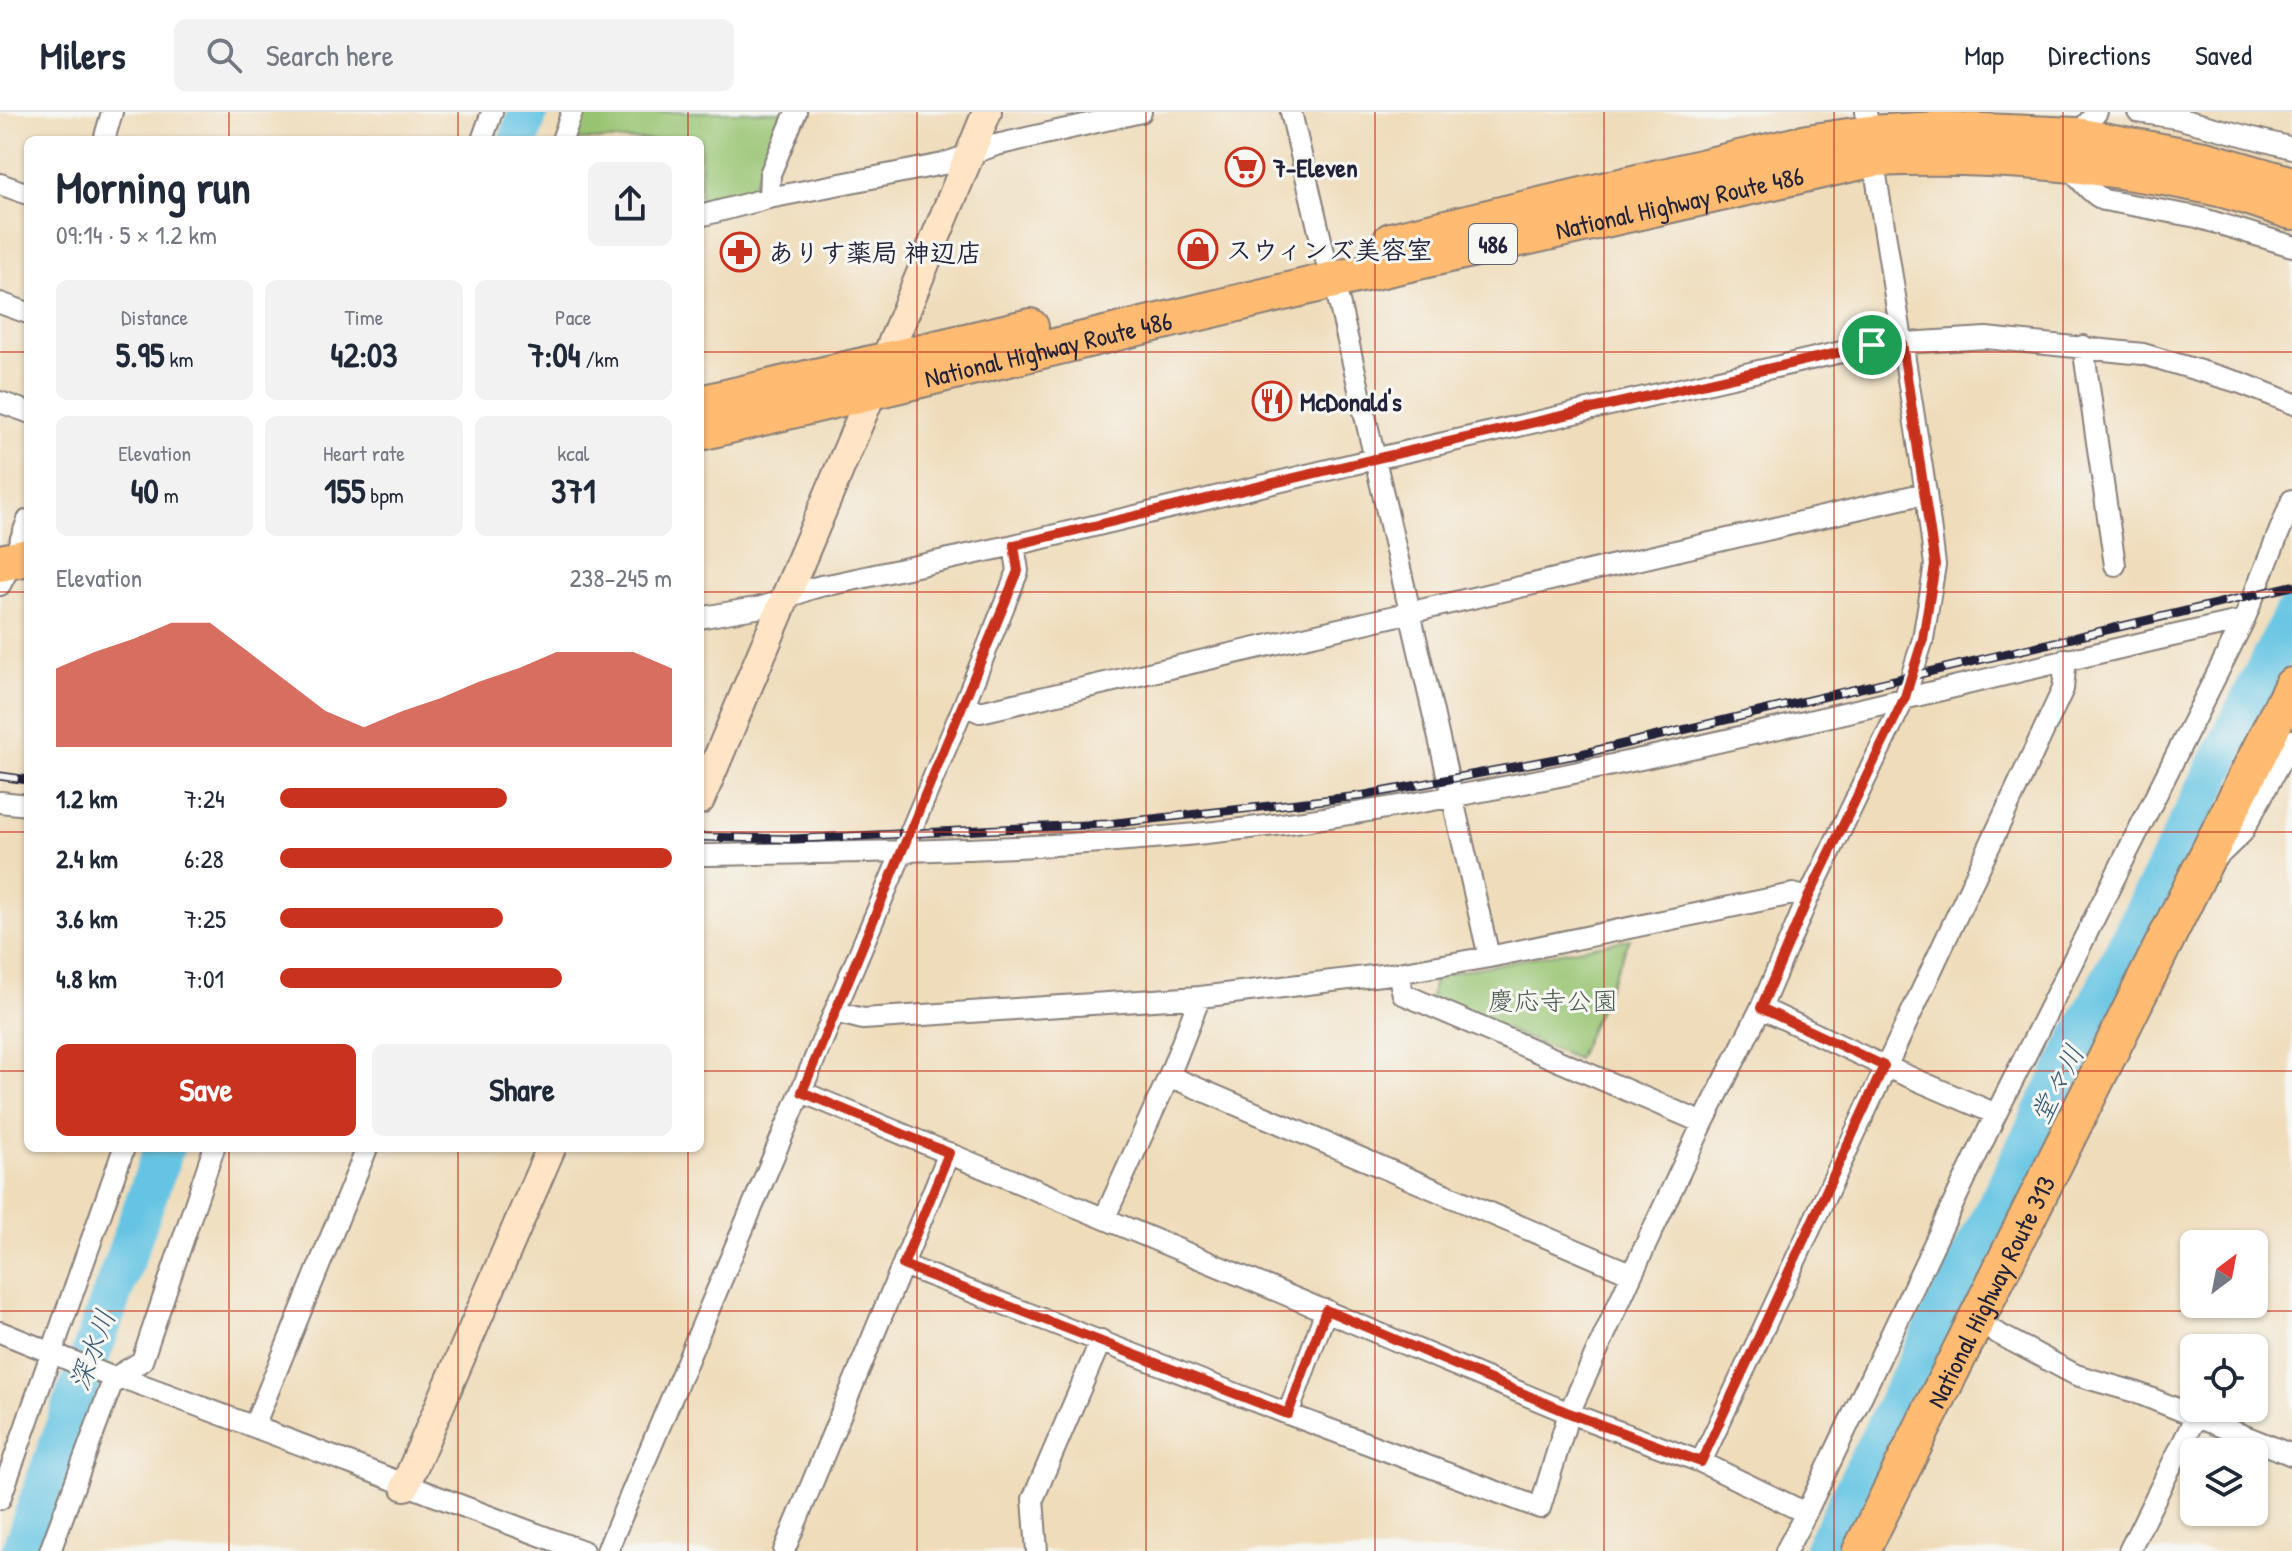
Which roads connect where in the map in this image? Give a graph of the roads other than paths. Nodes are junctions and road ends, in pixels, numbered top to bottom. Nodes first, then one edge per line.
1 (112, 112) edge
2 (492, 112) edge
3 (572, 112) edge
4 (796, 112) edge
5 (987, 112) edge
6 (1141, 112) edge
7 (1291, 112) edge
8 (2138, 112) edge
9 (1870, 134) edge
10 (105, 136) edge
11 (483, 136) edge
12 (563, 136) edge
13 (2079, 137) edge
14 (2292, 148) edge
15 (968, 156) junction
16 (0, 184) edge
17 (2292, 185) edge
18 (24, 193) edge
19 (769, 198) junction
20 (2292, 211) edge
21 (704, 215) edge
22 (2292, 246) edge
23 (1330, 268) junction
24 (0, 303) edge
25 (24, 312) edge
26 (1902, 343) junction
27 (2083, 346) junction
28 (879, 376) junction
29 (0, 402) edge
30 (2292, 403) edge
31 (704, 409) edge
32 (24, 411) edge
33 (1374, 459) junction
34 (1926, 493) junction
35 (2292, 500) edge
36 (24, 531) edge
37 (1014, 545) junction
38 (2115, 565) dead end
39 (10, 570) edge
40 (784, 597) junction
41 (1411, 613) junction
42 (704, 617) edge
43 (2244, 620) junction
44 (2066, 659) junction
45 (2292, 686) edge
46 (1905, 697) junction
47 (964, 705) junction
48 (2292, 740) edge
49 (704, 790) edge
50 (1453, 797) junction
51 (0, 802) edge
52 (24, 805) edge
53 (901, 852) junction
54 (704, 855) edge
55 (2196, 877) junction
56 (1808, 898) junction
57 (1489, 957) junction
58 (1398, 973) junction
59 (1200, 997) junction
60 (1761, 1008) junction
61 (835, 1012) junction
62 (1884, 1066) junction
63 (1169, 1076) junction
64 (802, 1092) junction
65 (1996, 1114) junction
66 (1703, 1123) junction
67 (123, 1152) edge
68 (213, 1152) edge
69 (365, 1152) edge
70 (549, 1152) edge
71 (949, 1153) junction
72 (1105, 1217) junction
73 (903, 1265) junction
74 (1632, 1274) junction
75 (1326, 1310) junction
76 (1976, 1322) junction
77 (0, 1332) edge
78 (1101, 1340) junction
79 (51, 1353) junction
80 (114, 1378) junction
81 (2180, 1412) edge
82 (1569, 1413) junction
83 (1288, 1414) junction
84 (2193, 1422) edge
85 (2205, 1422) edge
86 (254, 1426) junction
87 (2292, 1455) edge
88 (1701, 1462) junction
89 (405, 1486) junction
90 (0, 1499) edge
91 (1806, 1513) junction
92 (50, 1551) edge
93 (583, 1551) edge
94 (607, 1551) edge
95 (784, 1551) edge
96 (1037, 1551) edge
97 (1786, 1551) edge
98 (1861, 1551) edge
99 (2129, 1551) edge

1 - 10 street
2 - 11 street
3 - 12 street
4 - 19 street
5 - 15 street
6 - 15 street
7 - 23 street
8 - 14 street
9 - 13 highway, National Highway Route 486 / 486
9 - 23 highway, National Highway Route 486 / 486
9 - 26 street
13 - 17 highway, National Highway Route 486 / 486
13 - 20 highway, National Highway Route 486 / 486
13 - 22 street
15 - 19 street
15 - 28 street
16 - 18 street
19 - 21 street
23 - 28 highway, National Highway Route 486 / 486
23 - 33 street
24 - 25 street
26 - 27 street
26 - 33 street
26 - 34 street
27 - 30 street
27 - 38 street
28 - 31 highway, National Highway Route 486 / 486
28 - 40 street
29 - 32 street
33 - 37 street
33 - 41 street
34 - 41 street
34 - 46 street
35 - 43 street
36 - 39 street
37 - 40 street
37 - 47 street
40 - 42 street
40 - 49 street
41 - 47 street
41 - 50 street
43 - 44 street
43 - 65 street
44 - 46 street
44 - 62 street
45 - 55 highway, National Highway Route 313
46 - 50 street
46 - 56 street
47 - 53 street
48 - 55 street
50 - 53 street
50 - 57 street
51 - 52 street
53 - 54 street
53 - 61 street
55 - 76 highway, National Highway Route 313
56 - 57 street
56 - 60 street
57 - 58 street
58 - 59 street
58 - 66 street
59 - 61 street
59 - 63 street
60 - 62 street
60 - 66 street
61 - 64 street
62 - 65 street
62 - 88 street
63 - 72 street
63 - 74 street
64 - 71 street
64 - 94 street
65 - 91 street
66 - 74 street
67 - 79 street
68 - 80 street
69 - 86 street
70 - 89 street
71 - 72 street
71 - 73 street
72 - 75 street
73 - 78 street
73 - 95 street
74 - 82 street
75 - 82 street
75 - 83 street
76 - 81 street
76 - 98 highway, National Highway Route 313
77 - 79 street
78 - 83 street
78 - 96 street
79 - 80 street
79 - 90 street
80 - 86 street
80 - 92 street
82 - 83 street
82 - 88 street
84 - 99 street
85 - 87 street
86 - 89 street
88 - 91 street
89 - 93 street
91 - 97 street

